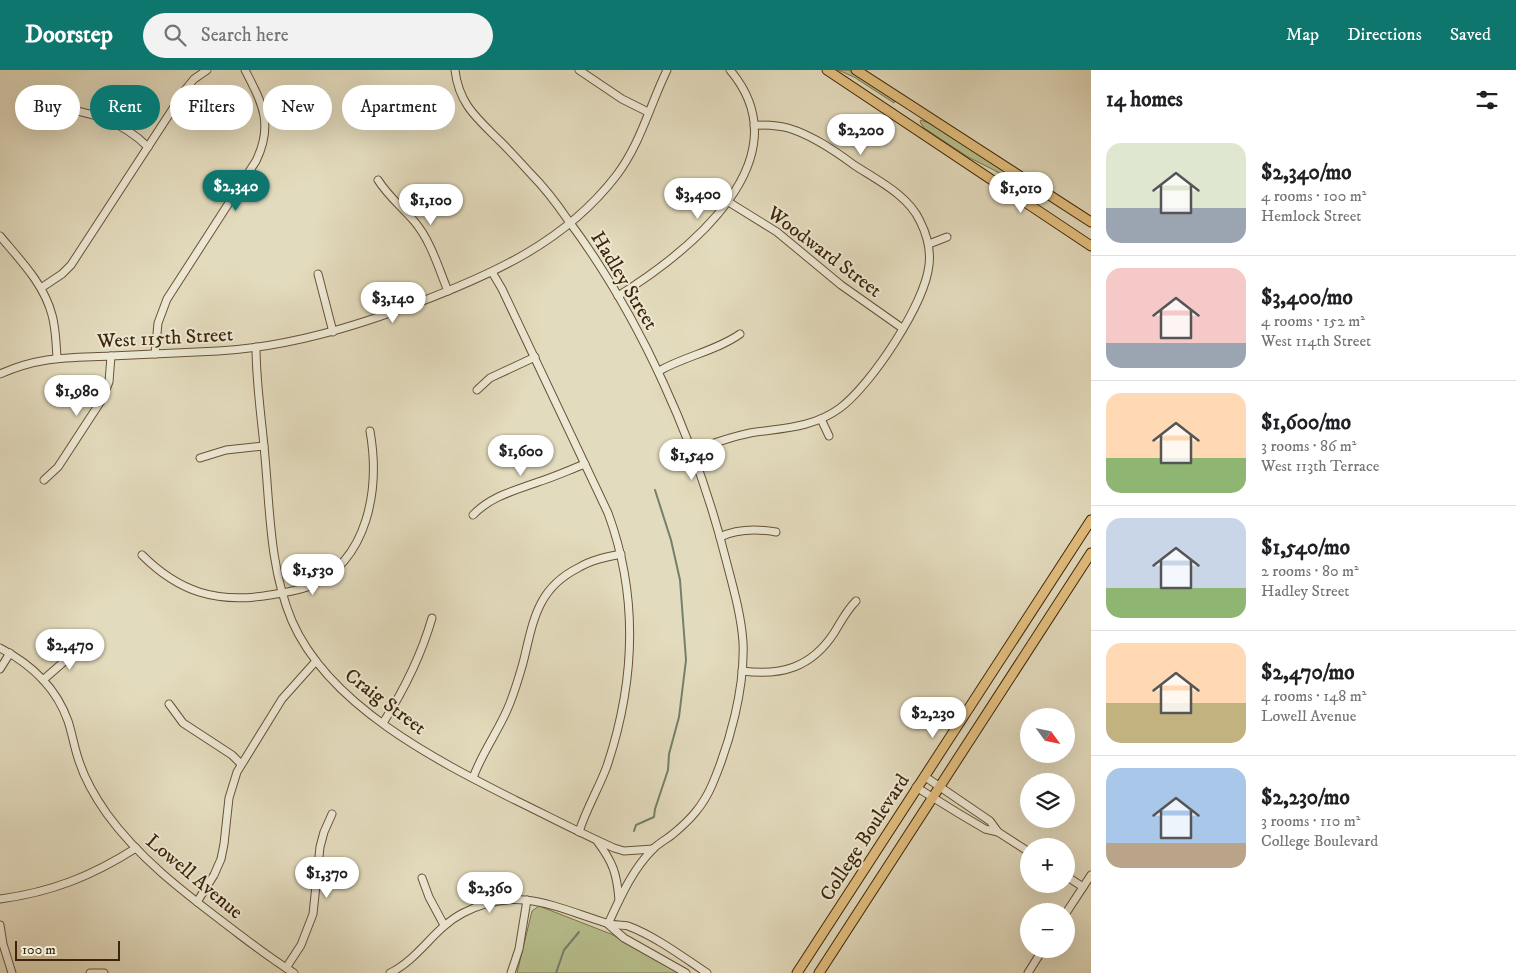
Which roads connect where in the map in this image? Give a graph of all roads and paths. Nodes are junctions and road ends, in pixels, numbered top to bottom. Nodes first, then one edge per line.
1 (207, 70) edge
2 (245, 70) edge
3 (454, 70) edge
4 (579, 70) edge
5 (667, 70) edge
6 (730, 70) edge
7 (827, 70) edge
8 (856, 70) edge
9 (80, 111) edge
10 (648, 112) junction
11 (754, 125) junction
12 (148, 146) junction
13 (378, 180) dead end
14 (727, 201) junction
15 (570, 222) junction
16 (1091, 222) edge
17 (0, 236) edge
18 (947, 238) dead end
19 (929, 244) junction
20 (1091, 246) edge
21 (492, 272) junction
22 (318, 274) dead end
23 (40, 288) junction
24 (448, 291) junction
25 (618, 296) junction
26 (902, 328) junction
27 (333, 332) junction
28 (740, 334) dead end
29 (256, 347) junction
30 (155, 354) junction
31 (111, 356) junction
32 (535, 357) junction
33 (57, 358) junction
34 (659, 370) junction
35 (0, 374) edge
36 (477, 390) dead end
37 (821, 419) junction
38 (370, 431) dead end
39 (829, 436) dead end
40 (264, 446) junction
41 (692, 452) junction
42 (200, 458) dead end
43 (585, 464) junction
44 (44, 480) dead end
45 (473, 515) dead end
46 (1091, 520) edge
47 (776, 532) dead end
48 (720, 537) junction
49 (1091, 552) edge
50 (621, 554) junction
51 (142, 555) dead end
52 (282, 593) junction
53 (856, 602) dead end
54 (432, 618) dead end
55 (83, 645) dead end
56 (0, 648) edge
57 (10, 653) junction
58 (316, 661) junction
59 (0, 668) edge
60 (742, 671) junction
61 (43, 680) junction
62 (169, 704) dead end
63 (383, 723) junction
64 (241, 764) junction
65 (924, 776) junction
66 (473, 778) junction
67 (916, 787) junction
68 (939, 787) junction
69 (932, 798) junction
70 (332, 814) dead end
71 (579, 832) junction
72 (998, 832) junction
73 (596, 840) junction
74 (1020, 846) edge
75 (136, 848) junction
76 (653, 849) junction
77 (1091, 875) edge
78 (422, 878) dead end
79 (1075, 882) edge
80 (1083, 887) junction
81 (0, 899) edge
82 (528, 900) junction
83 (619, 900) junction
84 (197, 902) junction
85 (1073, 903) edge
86 (608, 924) junction
87 (0, 925) edge
88 (444, 925) junction
89 (1038, 958) edge
90 (286, 968) junction
91 (12, 973) edge
92 (90, 973) edge
93 (104, 973) edge
94 (294, 973) edge
95 (390, 973) edge
96 (511, 973) edge
97 (686, 973) edge
98 (707, 973) edge
99 (798, 973) edge
100 (819, 973) edge
101 (1028, 973) edge

1 - 12 street
2 - 30 street
3 - 15 street, Hadley Street
4 - 10 street
5 - 10 street, West 115th Street
6 - 11 street
7 - 20 main road
8 - 16 main road
9 - 12 street
10 - 15 street, West 115th Street
11 - 14 street
11 - 19 street
12 - 23 street
13 - 24 street
14 - 25 street
14 - 26 street, Woodward Street
15 - 21 street, West 115th Street
15 - 25 street, Hadley Street
17 - 23 street
18 - 19 street
19 - 26 street
21 - 24 street, West 115th Street
21 - 32 street
22 - 27 street
23 - 33 street
24 - 27 street, West 115th Street
25 - 34 street, Hadley Street
26 - 37 street
27 - 29 street, West 115th Street
28 - 34 street
29 - 30 street, West 115th Street
29 - 40 street, Craig Street
30 - 31 street, West 115th Street
31 - 33 street, West 115th Street
31 - 44 street
32 - 36 street
32 - 43 street
33 - 35 street, West 115th Street
34 - 41 street, Hadley Street
37 - 39 street
37 - 41 street
38 - 52 street
40 - 42 street
40 - 52 street, Craig Street
41 - 48 street, Hadley Street
43 - 45 street
43 - 50 street
46 - 65 main road, College Boulevard
47 - 48 street
48 - 60 street, Hadley Street
49 - 68 main road, College Boulevard
50 - 66 street
50 - 71 street
51 - 52 street
52 - 58 street, Craig Street
53 - 60 street
54 - 63 street
55 - 61 street
56 - 57 street, Lowell Avenue
57 - 59 street
57 - 61 street, Lowell Avenue
58 - 63 street, Craig Street
58 - 64 street
60 - 76 street, Hadley Street
61 - 75 street, Lowell Avenue
62 - 64 street
63 - 66 street, Craig Street
64 - 84 street
65 - 67 main road, College Boulevard
65 - 68 street
66 - 71 street, Craig Street
67 - 69 street
67 - 99 main road, College Boulevard
68 - 69 main road, College Boulevard
68 - 72 street
69 - 72 street
69 - 100 main road, College Boulevard
70 - 90 street
71 - 73 street, Craig Street
72 - 74 street
73 - 76 street, Craig Street
73 - 83 street
75 - 81 street
75 - 84 street, Lowell Avenue
76 - 83 street, Hadley Street
77 - 80 street
78 - 88 street
79 - 80 street
80 - 85 street
82 - 86 street
82 - 88 street
82 - 96 street
83 - 86 street, Hadley Street
84 - 90 street, Lowell Avenue
86 - 97 street
86 - 98 street
87 - 91 street
88 - 95 street
89 - 101 street
90 - 94 street, Lowell Avenue
92 - 93 street

